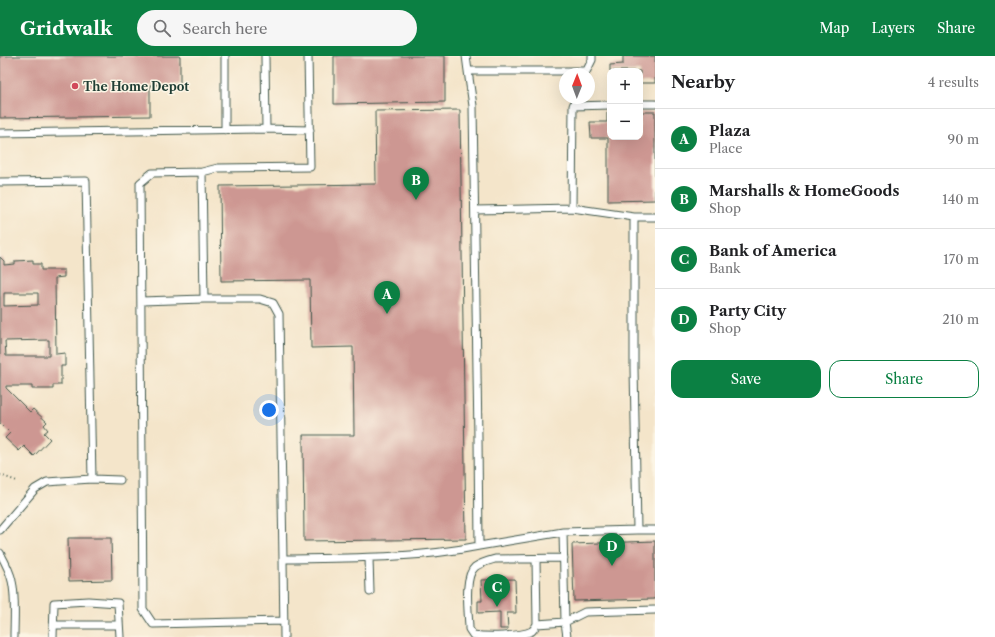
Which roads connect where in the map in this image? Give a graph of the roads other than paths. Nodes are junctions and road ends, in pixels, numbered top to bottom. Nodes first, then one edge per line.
1 (225, 56) edge
2 (265, 56) edge
3 (308, 56) edge
4 (466, 56) edge
5 (592, 56) edge
6 (587, 68) edge
7 (468, 71) junction
8 (559, 72) edge
9 (643, 104) edge
10 (655, 104) edge
11 (607, 105) edge
12 (573, 106) joint
13 (266, 129) junction
14 (225, 130) junction
15 (310, 130) junction
16 (0, 133) edge
17 (202, 172) junction
18 (0, 182) edge
19 (572, 208) junction
20 (475, 210) junction
21 (634, 217) junction
22 (655, 217) edge
23 (204, 299) junction
24 (141, 301) junction
25 (92, 479) junction
26 (120, 480) dead end
27 (0, 530) edge
28 (637, 530) junction
29 (655, 530) edge
30 (563, 532) junction
31 (479, 546) junction
32 (0, 553) edge
33 (369, 558) junction
34 (564, 558) junction
35 (282, 559) junction
36 (536, 559) junction
37 (370, 592) dead end
38 (655, 610) edge
39 (284, 621) junction
40 (566, 622) junction
41 (538, 624) junction
42 (53, 625) junction
43 (119, 625) junction
44 (14, 637) edge
45 (53, 637) edge
46 (120, 637) edge
47 (284, 637) edge
48 (567, 637) edge

1 - 14 lane
2 - 13 lane
3 - 15 lane
4 - 7 lane
5 - 6 lane
7 - 8 lane
7 - 20 lane
9 - 10 lane
11 - 12 lane
12 - 19 lane
13 - 14 lane
13 - 15 lane
14 - 16 lane
15 - 17 lane
17 - 23 lane
17 - 24 lane
18 - 25 lane
19 - 20 lane
19 - 21 lane
20 - 31 lane
21 - 22 lane
21 - 28 lane
23 - 24 lane
23 - 35 lane
24 - 39 lane
25 - 26 lane
25 - 27 lane
28 - 29 lane
28 - 30 lane
30 - 31 lane
30 - 34 lane
31 - 33 lane
32 - 44 lane
33 - 35 lane
33 - 37 lane
34 - 36 lane
34 - 40 lane
35 - 39 lane
36 - 41 lane
36 - 41 lane
38 - 40 lane
39 - 47 lane
40 - 41 lane
40 - 48 lane
42 - 43 lane
42 - 43 lane
42 - 45 lane
43 - 46 lane

